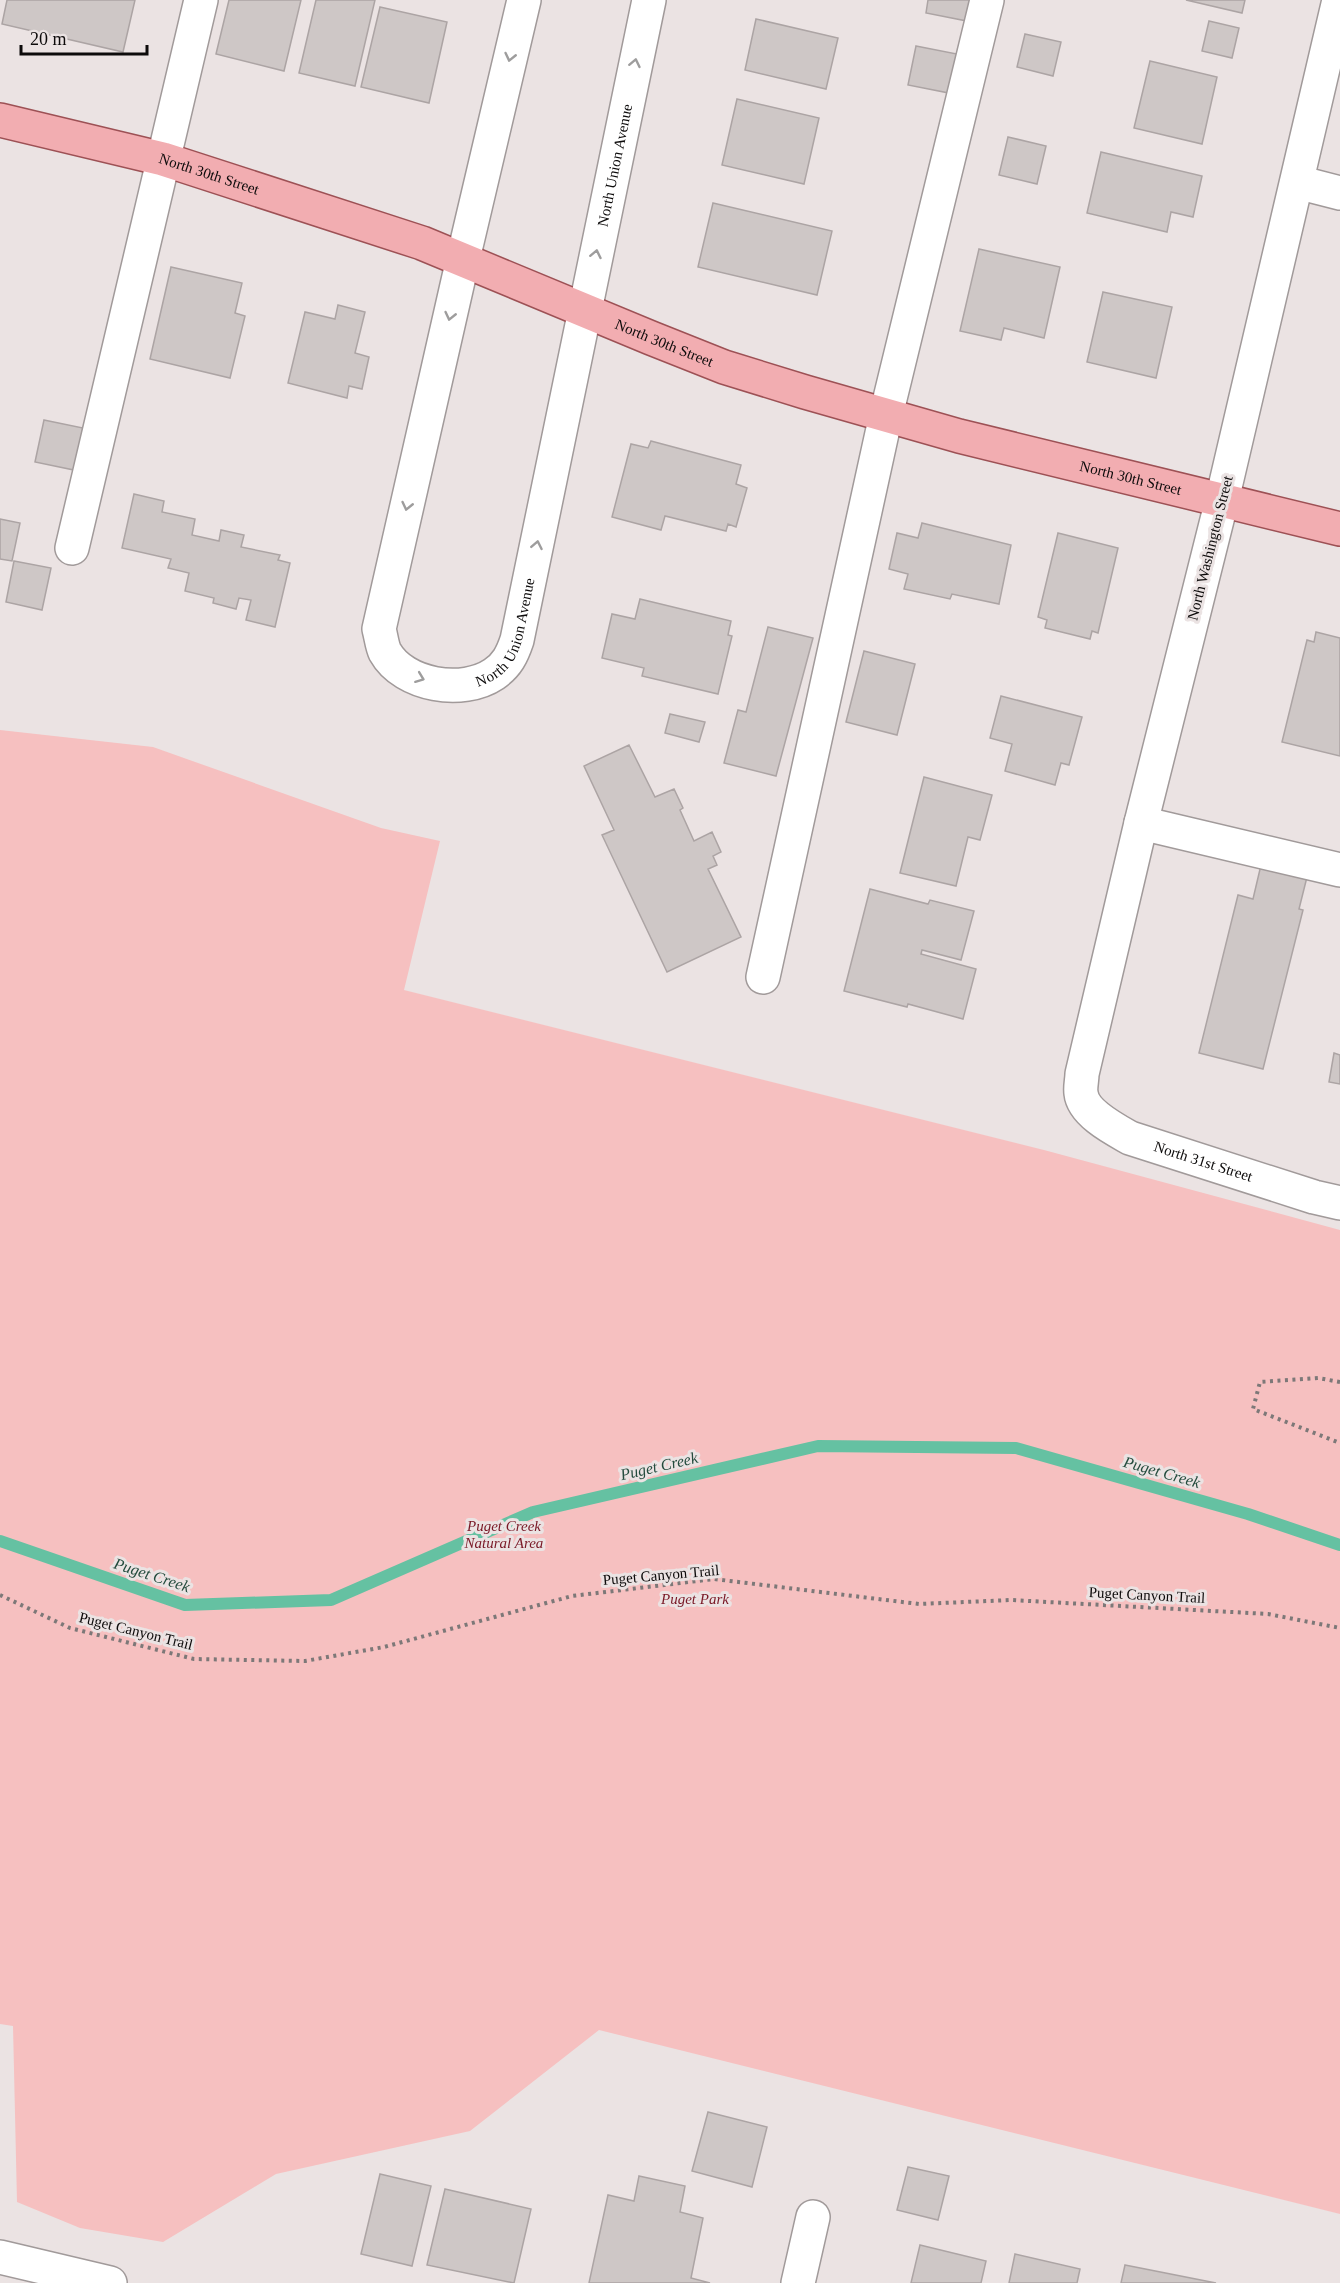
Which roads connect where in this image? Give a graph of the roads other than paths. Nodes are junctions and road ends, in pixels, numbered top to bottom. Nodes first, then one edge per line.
1 (201, 0) edge
2 (524, 0) edge
3 (649, 0) edge
4 (987, 0) edge
5 (1339, 0) edge
6 (0, 120) edge
7 (163, 159) junction
8 (1297, 182) junction
9 (1340, 193) edge
10 (463, 259) junction
11 (584, 311) junction
12 (886, 416) junction
13 (1222, 500) junction
14 (1340, 529) edge
15 (72, 548) dead end
16 (1141, 823) junction
17 (1340, 870) edge
18 (763, 977) dead end
19 (1081, 1095) joint
20 (1340, 1203) edge
21 (813, 2217) dead end
22 (0, 2257) edge
23 (72, 2279) edge
24 (110, 2283) edge
25 (798, 2283) edge

1 - 7 street
2 -> 10 street, North Union Avenue
11 -> 3 street, North Union Avenue
4 - 12 street
5 - 8 street, North Washington Street
6 - 7 main road, North 30th Street
7 - 10 main road, North 30th Street
7 - 15 street
8 - 9 street
8 - 13 street, North Washington Street
10 - 11 main road, North 30th Street
10 -> 11 street, North Union Avenue
11 - 12 main road, North 30th Street
12 - 13 main road, North 30th Street
12 - 18 street
13 - 14 main road, North 30th Street
13 - 16 street, North Washington Street
16 - 17 street
16 - 19 street, North Washington Street
19 - 20 street, North 31st Street
21 - 25 street
22 - 23 street
23 - 24 street

